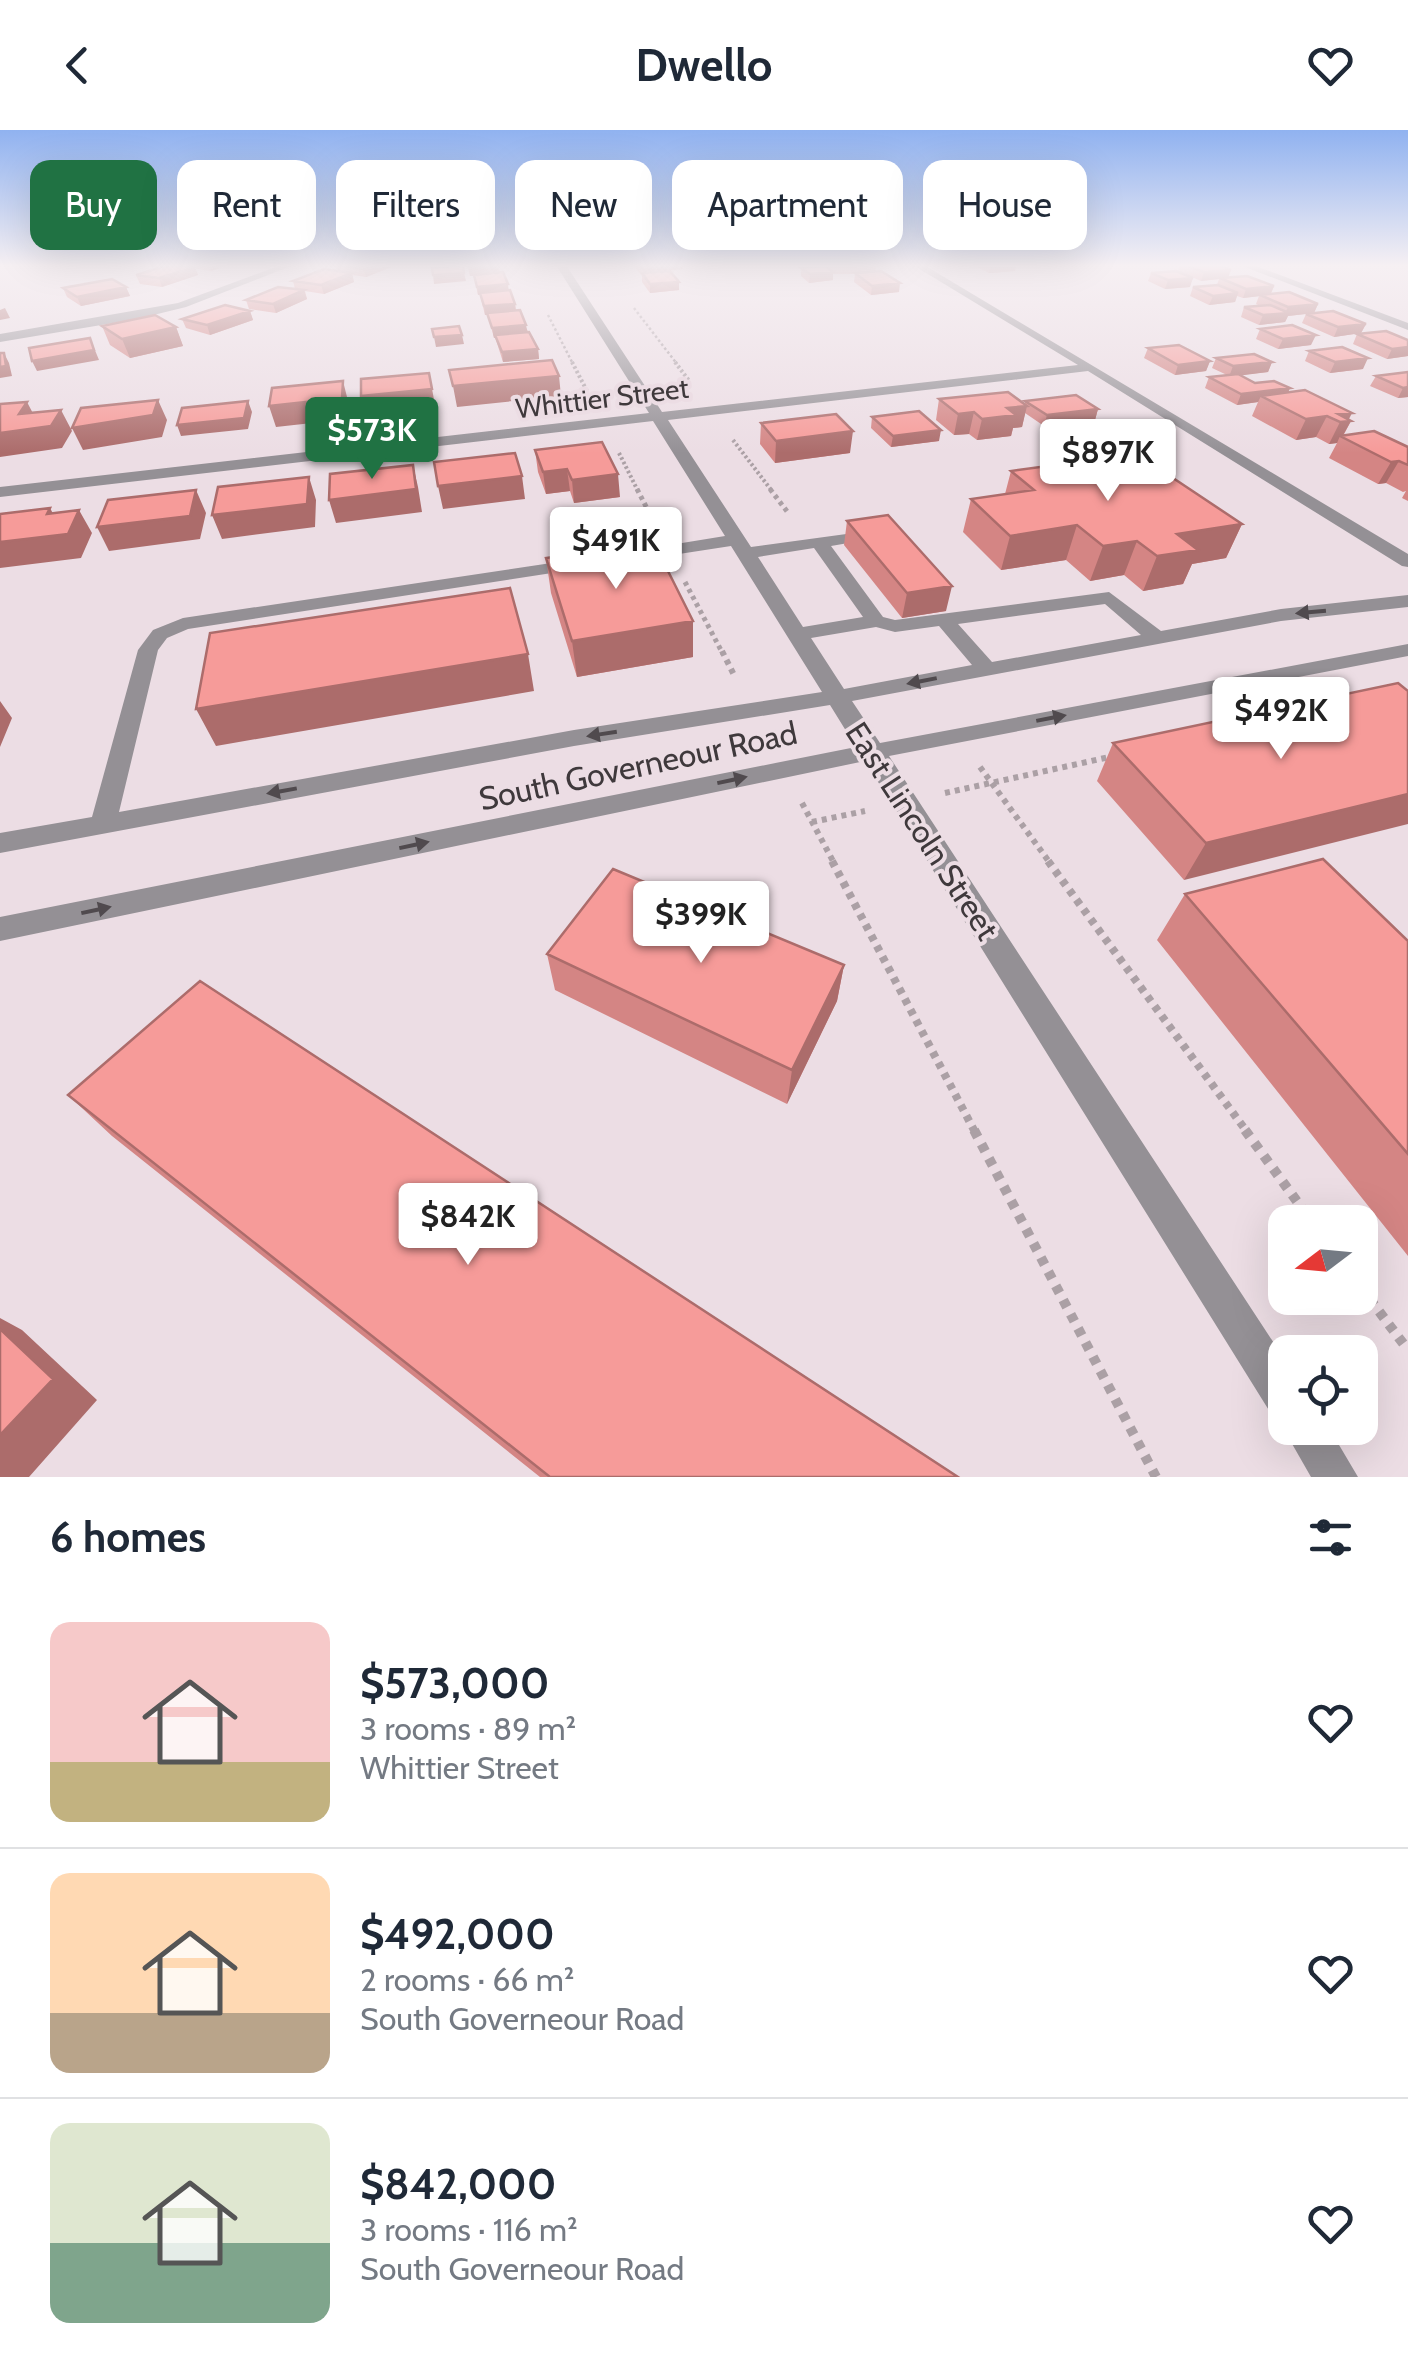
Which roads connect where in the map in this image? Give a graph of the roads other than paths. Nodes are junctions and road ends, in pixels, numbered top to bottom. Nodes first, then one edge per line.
1 (56, 328) edge
2 (601, 328) edge
3 (1025, 328) edge
4 (0, 338) edge
5 (1092, 367) junction
6 (657, 417) junction
7 (0, 492) edge
8 (892, 530) edge
9 (819, 542) junction
10 (740, 547) junction
11 (1408, 562) edge
12 (860, 566) edge
13 (838, 569) junction
14 (884, 595) edge
15 (950, 596) edge
16 (861, 599) junction
17 (1408, 601) edge
18 (968, 616) junction
19 (876, 620) junction
20 (944, 620) junction
21 (796, 634) junction
22 (1158, 638) junction
23 (1408, 650) edge
24 (987, 669) junction
25 (836, 698) junction
26 (871, 752) junction
27 (103, 824) junction
28 (0, 843) edge
29 (0, 929) edge
30 (1268, 1370) edge
31 (1315, 1445) edge
32 (1336, 1477) edge

1 - 4 street
2 - 6 street, East Lincoln Street
3 - 5 street
5 - 6 street, Whittier Street
5 - 11 street
6 - 7 street, Whittier Street
6 - 10 street, East Lincoln Street
8 - 9 street
9 - 10 street
9 - 13 street
10 - 21 street, East Lincoln Street
10 - 27 street
12 - 13 street
13 - 16 street
14 - 16 street
15 - 18 street
16 - 19 street
17 -> 22 street, South Governeour Road
18 - 20 street
18 - 22 street
19 - 20 street
19 - 21 street
20 - 24 street
21 - 25 street, East Lincoln Street
22 - 24 street, South Governeour Road
26 -> 23 street, South Governeour Road
24 -> 25 street, South Governeour Road
25 - 26 street, East Lincoln Street
25 -> 27 street, South Governeour Road
29 -> 26 street, South Governeour Road
26 - 30 street, East Lincoln Street
27 - 28 street, South Governeour Road
31 - 32 street

